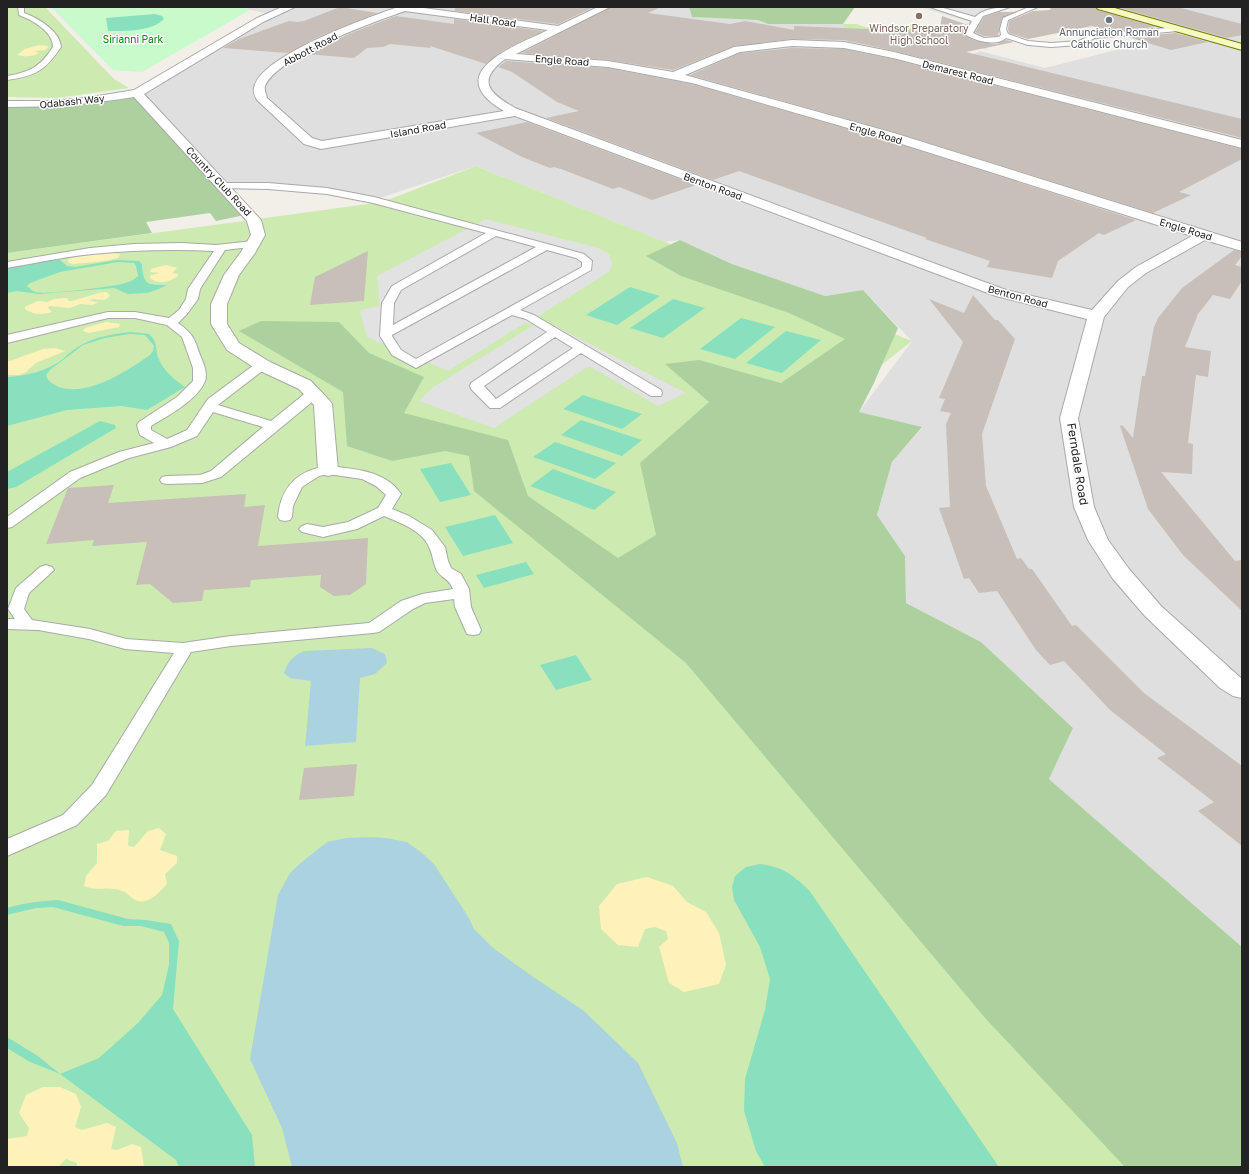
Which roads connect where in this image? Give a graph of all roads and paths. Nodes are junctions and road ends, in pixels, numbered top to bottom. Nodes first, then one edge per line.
1 (21, 7) edge
2 (290, 7) edge
3 (605, 7) edge
4 (933, 7) edge
5 (1007, 7) edge
6 (1036, 7) edge
7 (1100, 7) edge
8 (405, 8) edge
9 (976, 20) junction
10 (932, 28) dead end
11 (559, 29) junction
12 (1179, 29) junction
13 (1005, 35) junction
14 (943, 43) dead end
15 (1242, 47) edge
16 (503, 56) junction
17 (674, 76) junction
18 (7, 78) edge
19 (137, 92) junction
20 (7, 104) edge
21 (516, 112) junction
22 (1242, 144) edge
23 (321, 145) joint
24 (223, 186) junction
25 (494, 233) junction
26 (1203, 235) junction
27 (253, 244) junction
28 (222, 247) junction
29 (545, 247) junction
30 (1242, 247) edge
31 (7, 265) edge
32 (510, 311) junction
33 (1096, 316) junction
34 (171, 323) junction
35 (555, 332) junction
36 (386, 333) junction
37 (7, 339) edge
38 (581, 348) junction
39 (262, 365) junction
40 (313, 394) junction
41 (656, 394) dead end
42 (187, 395) junction
43 (211, 404) junction
44 (273, 426) junction
45 (166, 444) junction
46 (328, 470) junction
47 (167, 480) dead end
48 (383, 511) junction
49 (285, 517) dead end
50 (7, 524) edge
51 (307, 529) dead end
52 (46, 570) dead end
53 (462, 593) junction
54 (7, 624) edge
55 (27, 624) junction
56 (473, 630) dead end
57 (185, 648) junction
58 (1242, 690) edge
59 (7, 848) edge

1 - 18 lane
2 - 19 street
3 - 11 street, Benton Road
4 - 9 lane
5 - 9 lane
6 - 13 lane
7 - 12 street
8 - 11 street, Hall Road
8 - 23 street, Abbott Road
9 - 13 lane
10 - 14 path
11 - 16 street, Benton Road
12 - 13 lane
12 - 15 street
16 - 17 street, Engle Road
16 - 21 street, Benton Road
17 - 22 street, Demarest Road
17 - 26 street, Engle Road
19 - 20 street, Odabash Way
19 - 24 street, Country Club Road
21 - 23 street, Island Road
21 - 33 street, Benton Road
24 - 25 lane
24 - 27 street, Country Club Road
25 - 29 lane
25 - 36 lane
26 - 30 street, Engle Road
26 - 33 street, Ferndale Road
27 - 28 lane
27 - 39 street, Country Club Road
28 - 31 lane
28 - 34 lane
29 - 32 lane
29 - 36 lane
32 - 35 lane
32 - 36 lane
33 - 58 street, Ferndale Road
34 - 37 lane
34 - 42 lane
35 - 38 lane
35 - 38 lane
38 - 41 lane
39 - 40 street, Country Club Road
39 - 43 lane
40 - 44 lane
40 - 46 street, Country Club Road
42 - 43 lane
42 - 45 lane
43 - 44 lane
43 - 45 lane
44 - 47 lane
45 - 50 lane
46 - 48 lane
46 - 49 lane
48 - 51 lane
48 - 53 lane
52 - 55 lane
53 - 56 lane
53 - 57 lane
54 - 55 lane
55 - 57 lane
57 - 59 lane

